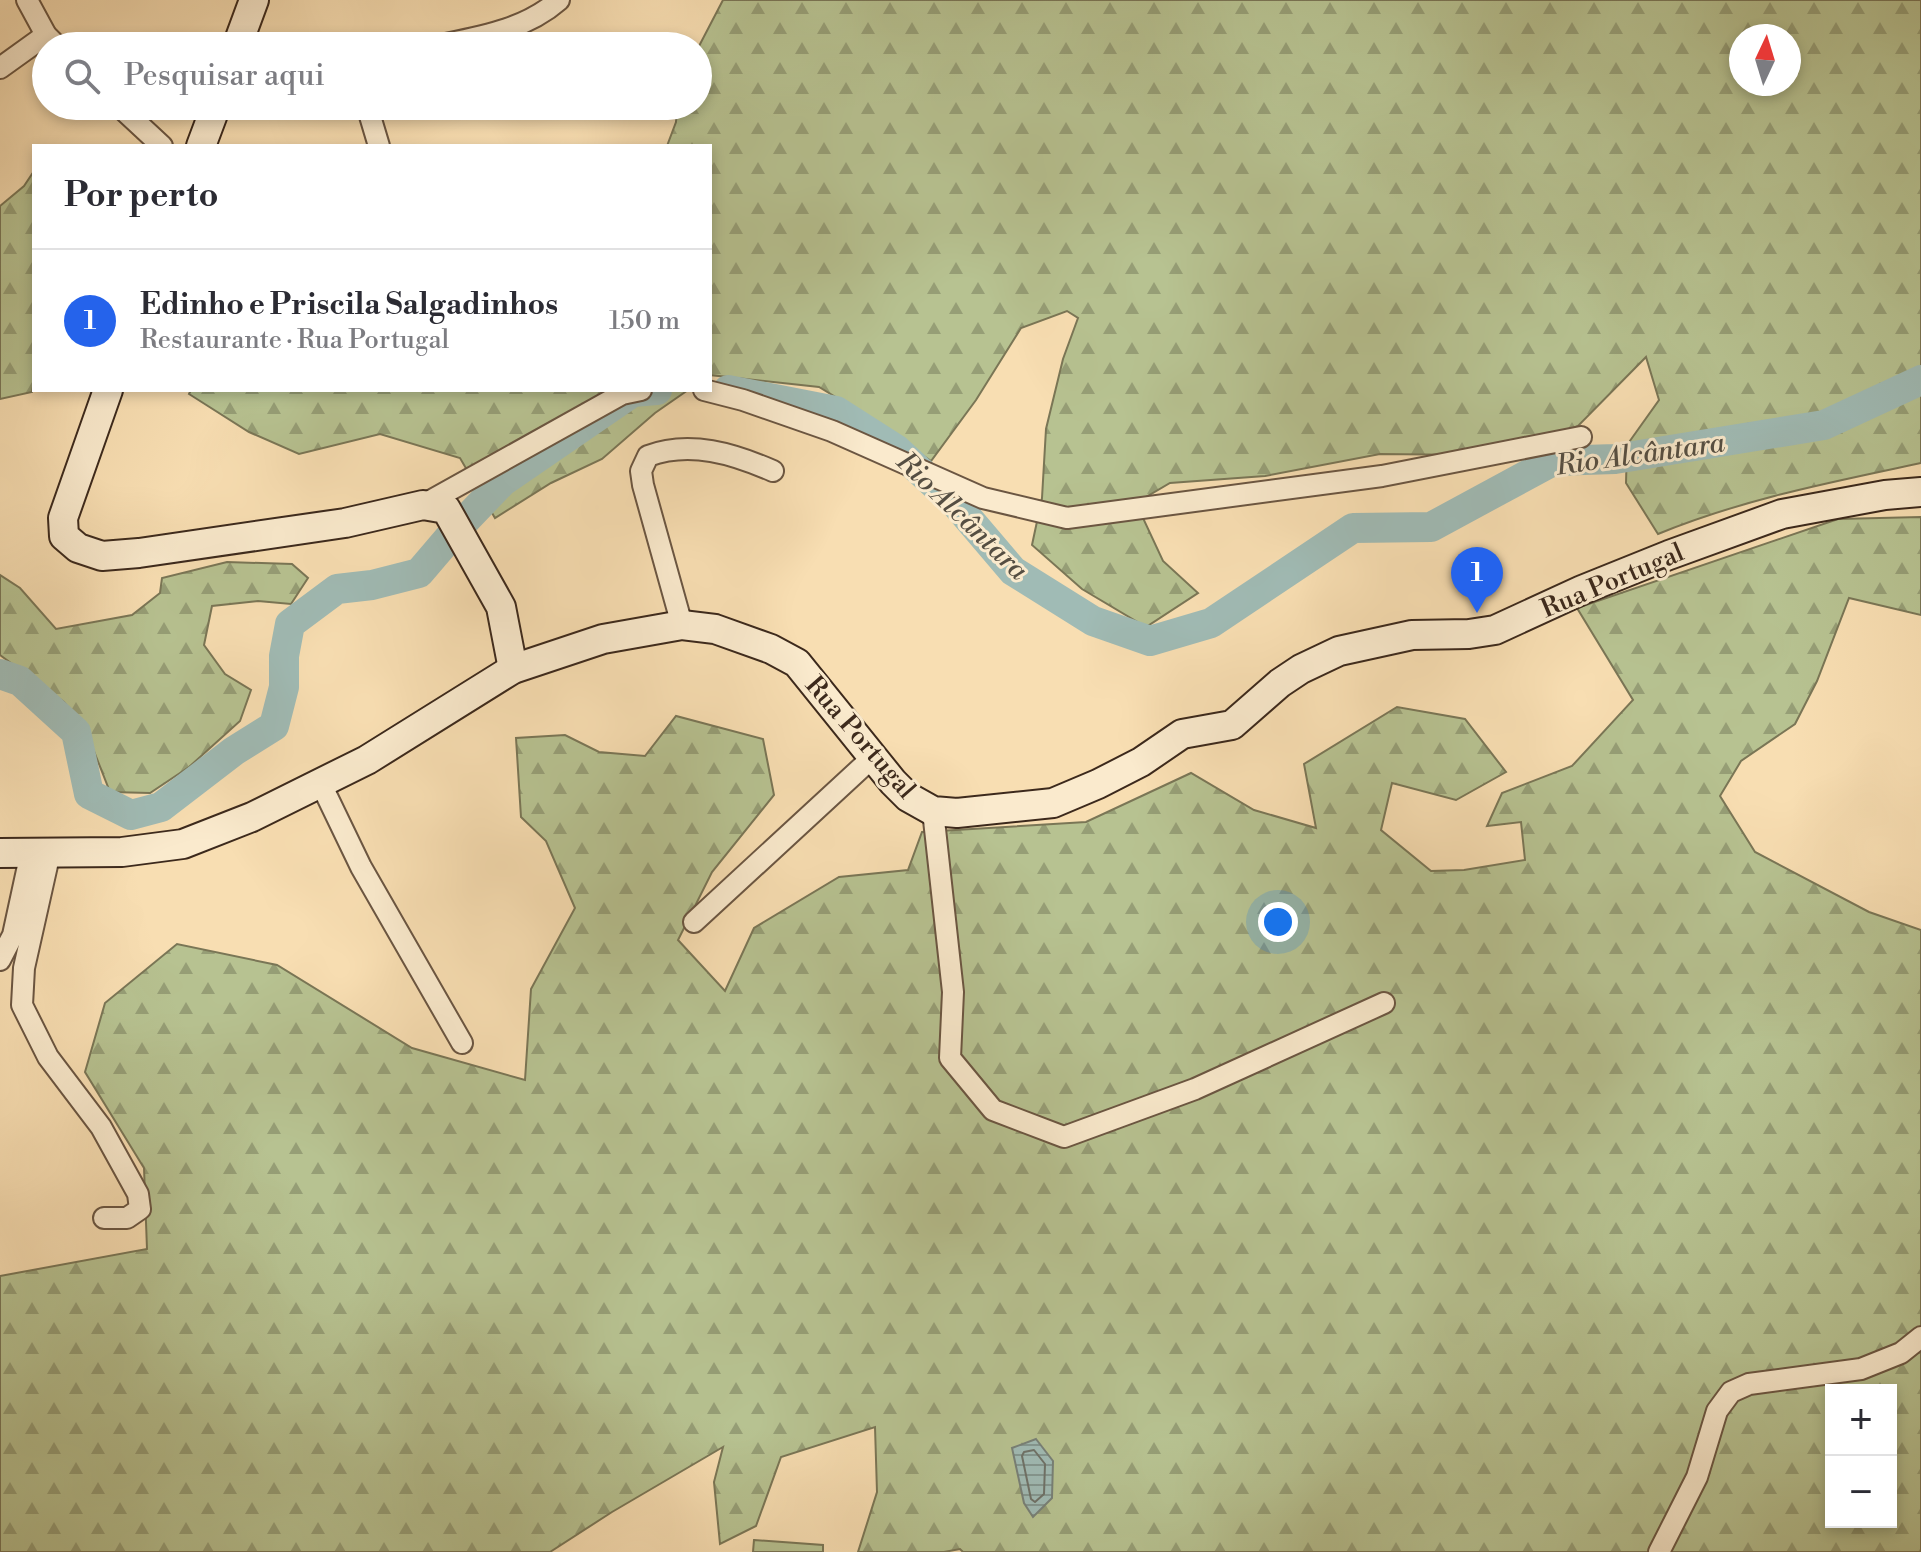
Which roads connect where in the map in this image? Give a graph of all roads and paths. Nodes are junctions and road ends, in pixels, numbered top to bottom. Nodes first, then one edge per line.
1 (27, 0) edge
2 (254, 0) edge
3 (559, 0) edge
4 (47, 32) edge
5 (242, 32) edge
6 (497, 32) edge
7 (32, 51) edge
8 (0, 68) edge
9 (134, 120) edge
10 (211, 120) edge
11 (371, 120) edge
12 (160, 144) edge
13 (202, 144) edge
14 (378, 144) edge
15 (107, 392) edge
16 (632, 392) edge
17 (712, 392) edge
18 (1581, 437) dead end
19 (773, 471) dead end
20 (1921, 492) edge
21 (448, 520) junction
22 (682, 625) junction
23 (513, 669) junction
24 (873, 757) junction
25 (321, 784) junction
26 (933, 811) junction
27 (40, 852) junction
28 (0, 853) edge
29 (694, 922) dead end
30 (0, 960) edge
31 (1384, 1003) dead end
32 (462, 1043) dead end
33 (104, 1218) dead end
34 (1921, 1337) edge
35 (1659, 1552) edge

1 - 4 street
2 - 5 street
3 - 6 street
7 - 8 street
9 - 12 street
10 - 13 street
11 - 14 street
15 - 21 street
16 - 21 street
17 - 18 street
19 - 22 street
20 - 26 street, Rua Portugal
21 - 23 street
22 - 23 street, Rua Portugal
22 - 24 street, Rua Portugal
23 - 25 street, Rua Portugal
24 - 26 street, Rua Portugal
24 - 29 street
25 - 27 street, Rua Portugal
25 - 32 street
26 - 31 street
27 - 28 street, Rua Portugal
27 - 30 street
27 - 33 street
34 - 35 street

